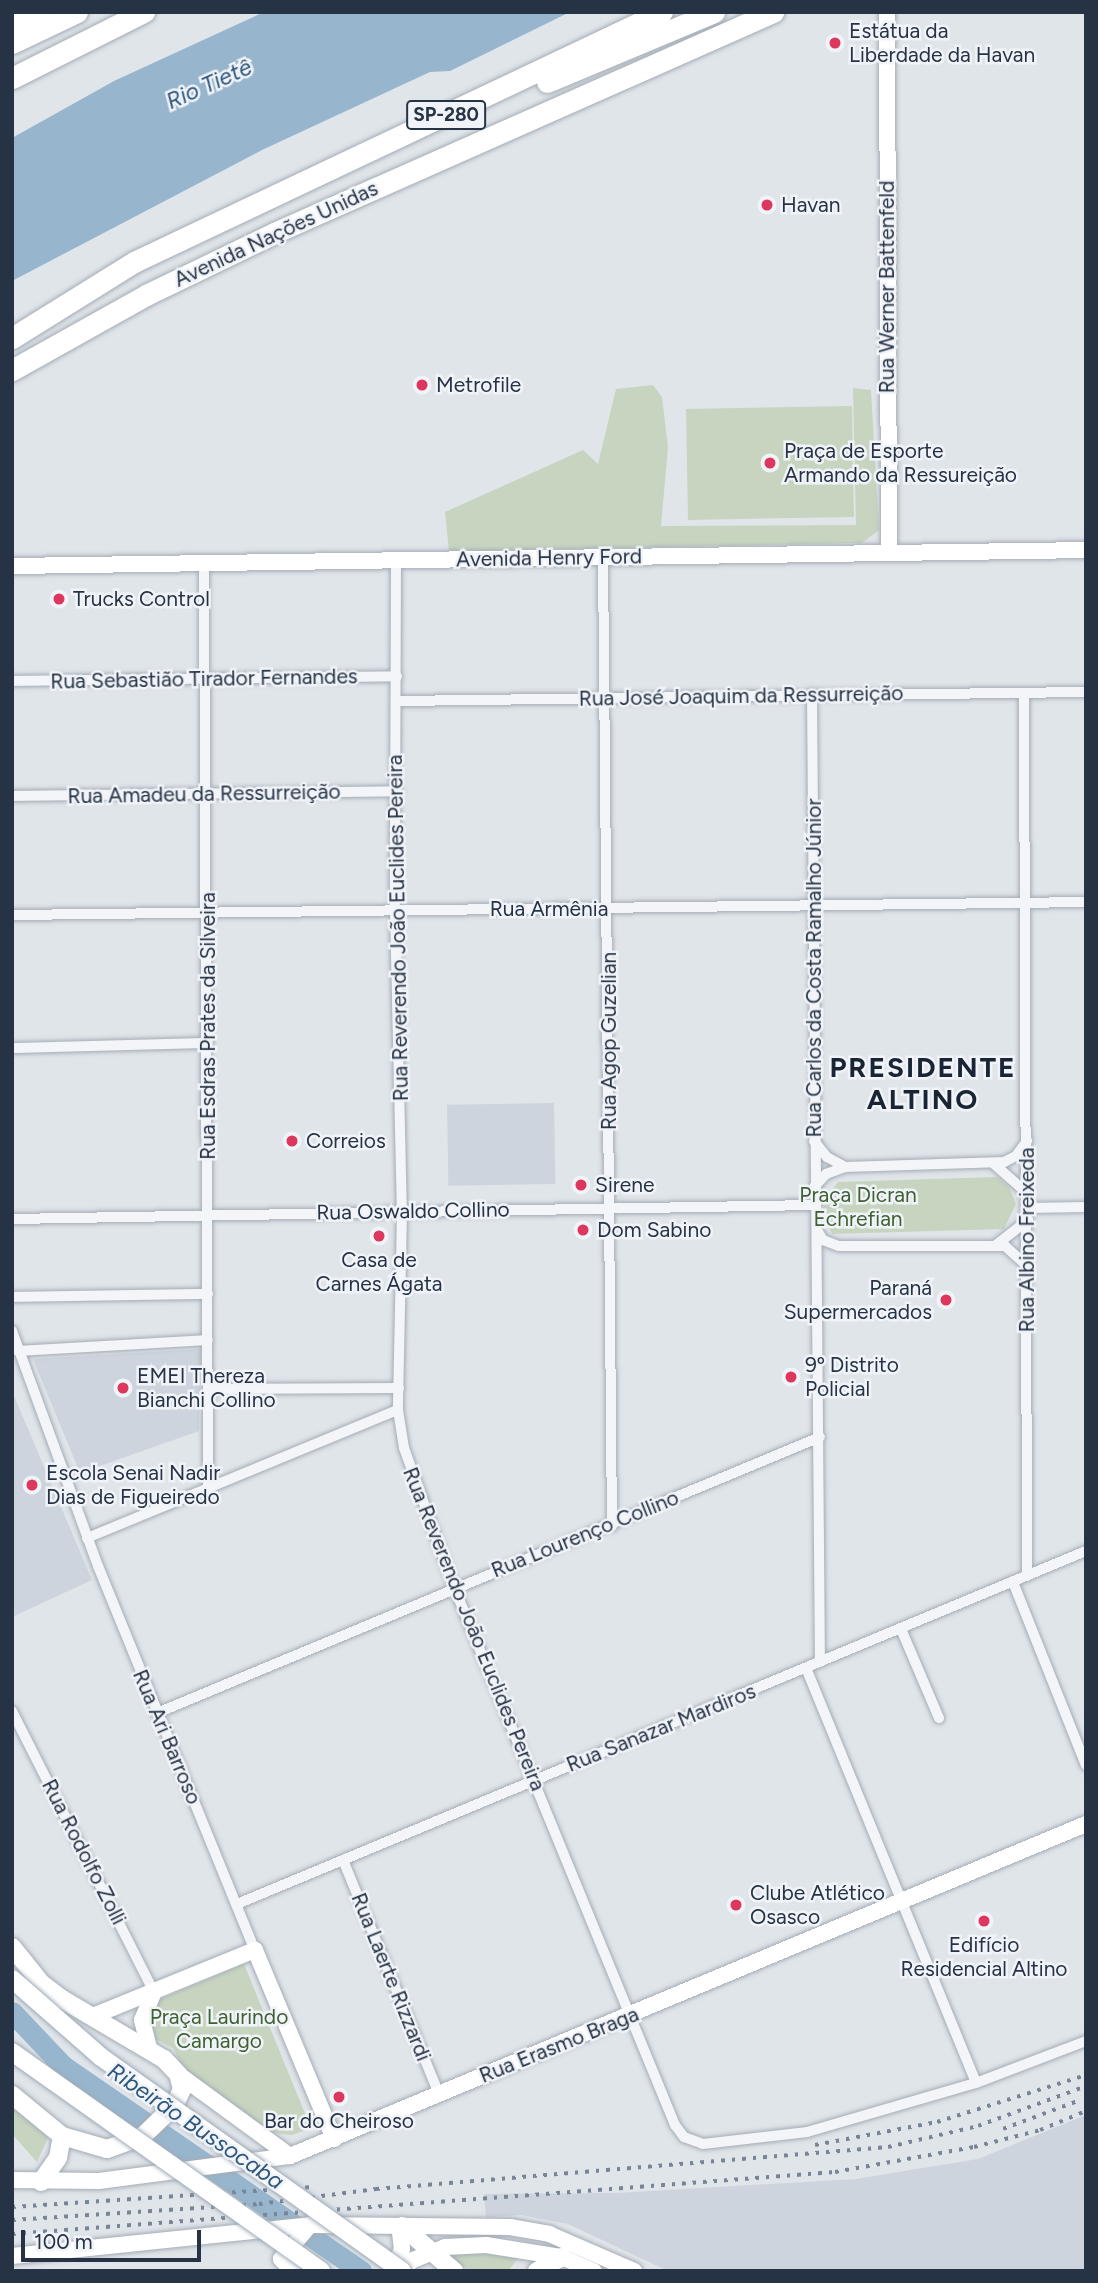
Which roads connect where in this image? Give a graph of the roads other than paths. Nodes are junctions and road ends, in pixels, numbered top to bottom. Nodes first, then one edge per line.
1 (39, 12) edge
2 (77, 12) edge
3 (144, 12) edge
4 (662, 12) edge
5 (714, 12) edge
6 (773, 12) edge
7 (883, 16) edge
8 (12, 26) edge
9 (12, 43) edge
10 (12, 78) edge
11 (491, 95) junction
12 (12, 338) edge
13 (12, 370) edge
14 (1086, 550) edge
15 (889, 552) junction
16 (603, 557) junction
17 (396, 560) junction
18 (204, 563) junction
19 (12, 566) edge
20 (397, 676) junction
21 (208, 680) junction
22 (12, 681) edge
23 (1086, 692) edge
24 (812, 695) junction
25 (1024, 695) junction
26 (606, 698) junction
27 (397, 701) junction
28 (397, 791) junction
29 (208, 794) junction
30 (12, 796) edge
31 (1086, 902) edge
32 (1023, 903) junction
33 (816, 905) junction
34 (396, 909) junction
35 (608, 909) junction
36 (208, 914) junction
37 (12, 915) edge
38 (208, 1043) junction
39 (12, 1048) edge
40 (814, 1141) junction
41 (1027, 1142) junction
42 (995, 1164) junction
43 (845, 1167) junction
44 (814, 1187) junction
45 (1028, 1194) junction
46 (815, 1205) junction
47 (610, 1206) junction
48 (1086, 1207) edge
49 (402, 1212) junction
50 (1028, 1214) junction
51 (208, 1215) junction
52 (12, 1219) edge
53 (816, 1224) junction
54 (996, 1245) junction
55 (839, 1246) junction
56 (816, 1260) junction
57 (1026, 1265) junction
58 (208, 1294) junction
59 (12, 1297) edge
60 (12, 1331) edge
61 (208, 1340) junction
62 (18, 1351) junction
63 (399, 1388) junction
64 (208, 1389) junction
65 (398, 1410) junction
66 (820, 1437) junction
67 (208, 1488) junction
68 (612, 1525) junction
69 (87, 1538) junction
70 (1086, 1551) edge
71 (1027, 1576) junction
72 (1013, 1582) junction
73 (454, 1587) junction
74 (901, 1629) junction
75 (820, 1662) junction
76 (806, 1668) junction
77 (12, 1711) edge
78 (157, 1713) junction
79 (939, 1718) dead end
80 (1086, 1765) edge
81 (534, 1780) junction
82 (1086, 1824) edge
83 (343, 1860) junction
84 (900, 1903) junction
85 (237, 1904) junction
86 (12, 1947) edge
87 (255, 1950) junction
88 (12, 1979) edge
89 (154, 1993) junction
90 (93, 2016) junction
91 (628, 2017) junction
92 (1086, 2040) edge
93 (149, 2048) junction
94 (12, 2052) edge
95 (178, 2074) junction
96 (976, 2083) junction
97 (439, 2094) junction
98 (12, 2095) edge
99 (62, 2136) junction
100 (334, 2139) junction
101 (290, 2156) junction
102 (12, 2180) edge
103 (41, 2182) junction
104 (400, 2226) junction
105 (303, 2228) junction
106 (430, 2253) junction
107 (12, 2256) edge
108 (562, 2257) junction
109 (293, 2271) edge
110 (321, 2271) edge
111 (393, 2271) edge
112 (401, 2271) edge
113 (454, 2271) edge
114 (537, 2271) edge
115 (594, 2271) edge
116 (634, 2271) edge

1 - 8 highway
2 - 9 highway
3 - 10 highway
4 - 11 highway, SP-280
5 - 11 highway
6 - 13 highway, Avenida Nações Unidas
7 - 15 street, Rua Werner Battenfeld
11 - 12 highway, SP-280
14 - 15 street, Avenida Henry Ford
15 - 16 street, Avenida Henry Ford
16 - 17 street, Avenida Henry Ford
16 - 26 street, Rua Agop Guzelian
17 - 18 street, Avenida Henry Ford
17 - 20 street, Rua Reverendo João Euclides Pereira
18 - 19 street, Avenida Henry Ford
18 - 21 street, Rua Esdras Prates da Silveira
20 - 21 street, Rua Sebastião Tirador Fernandes
20 - 27 street, Rua Reverendo João Euclides Pereira
21 - 22 street, Rua Sebastião Tirador Fernandes
21 - 29 street, Rua Esdras Prates da Silveira
23 - 25 street, Rua José Joaquim da Ressurreição
24 - 25 street, Rua José Joaquim da Ressurreição
24 - 26 street, Rua José Joaquim da Ressurreição
24 - 33 street, Rua Carlos da Costa Ramalho Júnior
25 - 32 street, Rua Albino Freixeda
26 - 27 street, Rua José Joaquim da Ressurreição
26 - 35 street, Rua Agop Guzelian
27 - 28 street, Rua Reverendo João Euclides Pereira
28 - 29 street, Rua Amadeu da Ressurreição
28 - 34 street, Rua Reverendo João Euclides Pereira
29 - 30 street, Rua Amadeu da Ressurreição
29 - 36 street, Rua Esdras Prates da Silveira
31 - 32 street, Rua Armênia
32 - 33 street, Rua Armênia
32 - 41 street, Rua Albino Freixeda
33 - 35 street, Rua Armênia
33 - 40 street, Rua Carlos da Costa Ramalho Júnior
34 - 35 street, Rua Armênia
34 - 36 street, Rua Armênia
34 - 49 street, Rua Reverendo João Euclides Pereira
35 - 47 street, Rua Agop Guzelian
36 - 37 street, Rua Armênia
36 - 38 street, Rua Esdras Prates da Silveira
38 - 39 street
38 - 51 street, Rua Esdras Prates da Silveira
40 - 43 street
40 - 44 street, Rua Carlos da Costa Ramalho Júnior
41 - 42 street
41 - 45 street, Rua Albino Freixeda
42 - 43 street
42 - 45 street
43 - 44 street
44 - 46 street, Rua Carlos da Costa Ramalho Júnior
45 - 50 street, Rua Albino Freixeda
46 - 47 street, Rua Oswaldo Collino
46 - 53 street, Rua Carlos da Costa Ramalho Júnior
47 - 49 street, Rua Oswaldo Collino
47 - 68 street, Rua Agop Guzelian
48 - 50 street
49 - 51 street, Rua Oswaldo Collino
49 - 63 street, Rua Reverendo João Euclides Pereira
50 - 54 street
50 - 57 street, Rua Albino Freixeda
51 - 52 street, Rua Oswaldo Collino
51 - 58 street, Rua Esdras Prates da Silveira
53 - 55 street
53 - 56 street, Rua Carlos da Costa Ramalho Júnior
54 - 55 street
54 - 57 street
55 - 56 street
56 - 66 street, Rua Carlos da Costa Ramalho Júnior
57 - 71 street, Rua Albino Freixeda
58 - 59 street
58 - 61 street, Rua Esdras Prates da Silveira
60 - 62 street, Rua Ari Barroso
61 - 62 street
61 - 64 street, Rua Esdras Prates da Silveira
62 - 69 street, Rua Ari Barroso
63 - 64 street
63 - 65 street, Rua Reverendo João Euclides Pereira
64 - 67 street, Rua Esdras Prates da Silveira
65 - 67 street
65 - 73 street, Rua Reverendo João Euclides Pereira
66 - 68 street, Rua Lourenço Collino
66 - 75 street, Rua Carlos da Costa Ramalho Júnior
67 - 69 street
68 - 73 street, Rua Lourenço Collino
69 - 78 street, Rua Ari Barroso
70 - 71 street, Rua Sanazar Mardiros
71 - 72 street, Rua Sanazar Mardiros
72 - 74 street, Rua Sanazar Mardiros
72 - 80 street
73 - 78 street, Rua Lourenço Collino
73 - 81 street, Rua Reverendo João Euclides Pereira
74 - 75 street, Rua Sanazar Mardiros
74 - 79 street
75 - 76 street, Rua Sanazar Mardiros
76 - 81 street, Rua Sanazar Mardiros
76 - 84 street
77 - 89 street, Rua Rodolfo Zolli
78 - 85 street, Rua Ari Barroso
81 - 83 street, Rua Sanazar Mardiros
81 - 91 street, Rua Reverendo João Euclides Pereira
82 - 84 street, Rua Erasmo Braga
83 - 85 street, Rua Sanazar Mardiros
83 - 97 street, Rua Laerte Rizzardi
84 - 91 street, Rua Erasmo Braga
84 - 96 street
85 - 87 street, Rua Ari Barroso
86 - 90 main road
87 - 89 street
87 - 100 street, Rua Ari Barroso
88 - 112 main road, bridge
89 - 90 street
89 - 93 street
90 - 93 main road
91 - 96 street, Rua Reverendo João Euclides Pereira
91 - 97 street, Rua Erasmo Braga
92 - 96 street
93 - 95 main road
94 - 110 main road, bridge
95 - 99 main road
95 - 101 street
97 - 100 street, Rua Erasmo Braga
98 - 99 main road
99 - 103 main road
100 - 101 street, Rua Erasmo Braga
101 - 103 street, Rua Erasmo Braga
102 - 103 street, Rua Erasmo Braga
104 - 105 street
104 - 106 main road
104 - 111 street
104 - 116 street
105 - 107 street
105 - 109 street
106 - 108 street
106 - 112 street
106 - 113 main road
108 - 114 main road
108 - 115 street

